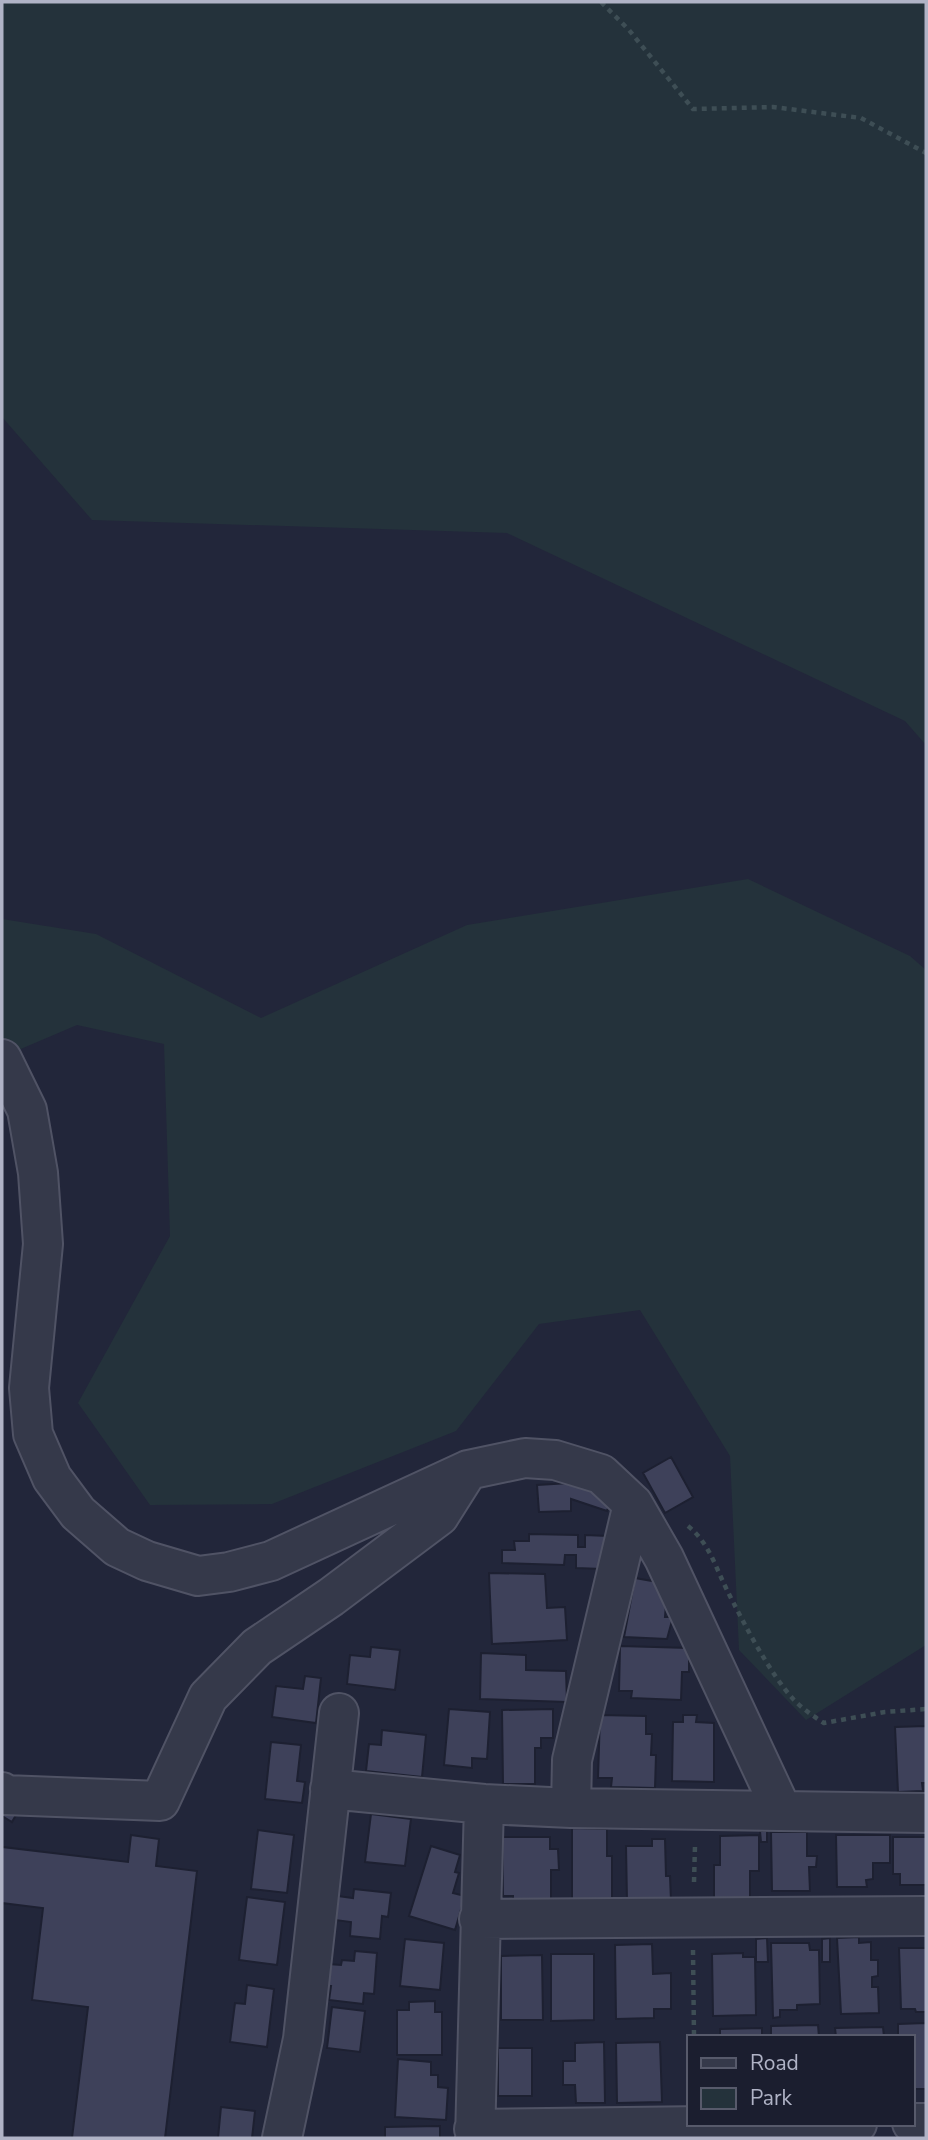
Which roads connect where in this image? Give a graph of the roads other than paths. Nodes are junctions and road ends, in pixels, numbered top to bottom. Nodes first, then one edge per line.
1 (2, 1059) edge
2 (468, 1470) junction
3 (640, 1516) junction
4 (339, 1713) dead end
5 (330, 1789) junction
6 (2, 1792) edge
7 (484, 1804) junction
8 (571, 1808) junction
9 (782, 1811) junction
10 (926, 1813) edge
11 (926, 1916) edge
12 (480, 1919) junction
13 (780, 2126) edge
14 (474, 2134) edge
15 (282, 2138) edge

1 - 2 street
2 - 3 street
2 - 6 street
3 - 8 street
3 - 9 street
4 - 5 street
5 - 7 street
5 - 15 street
7 - 8 street
7 - 12 street
8 - 9 street
9 - 10 street
11 - 12 street
12 - 14 street
13 - 14 street

